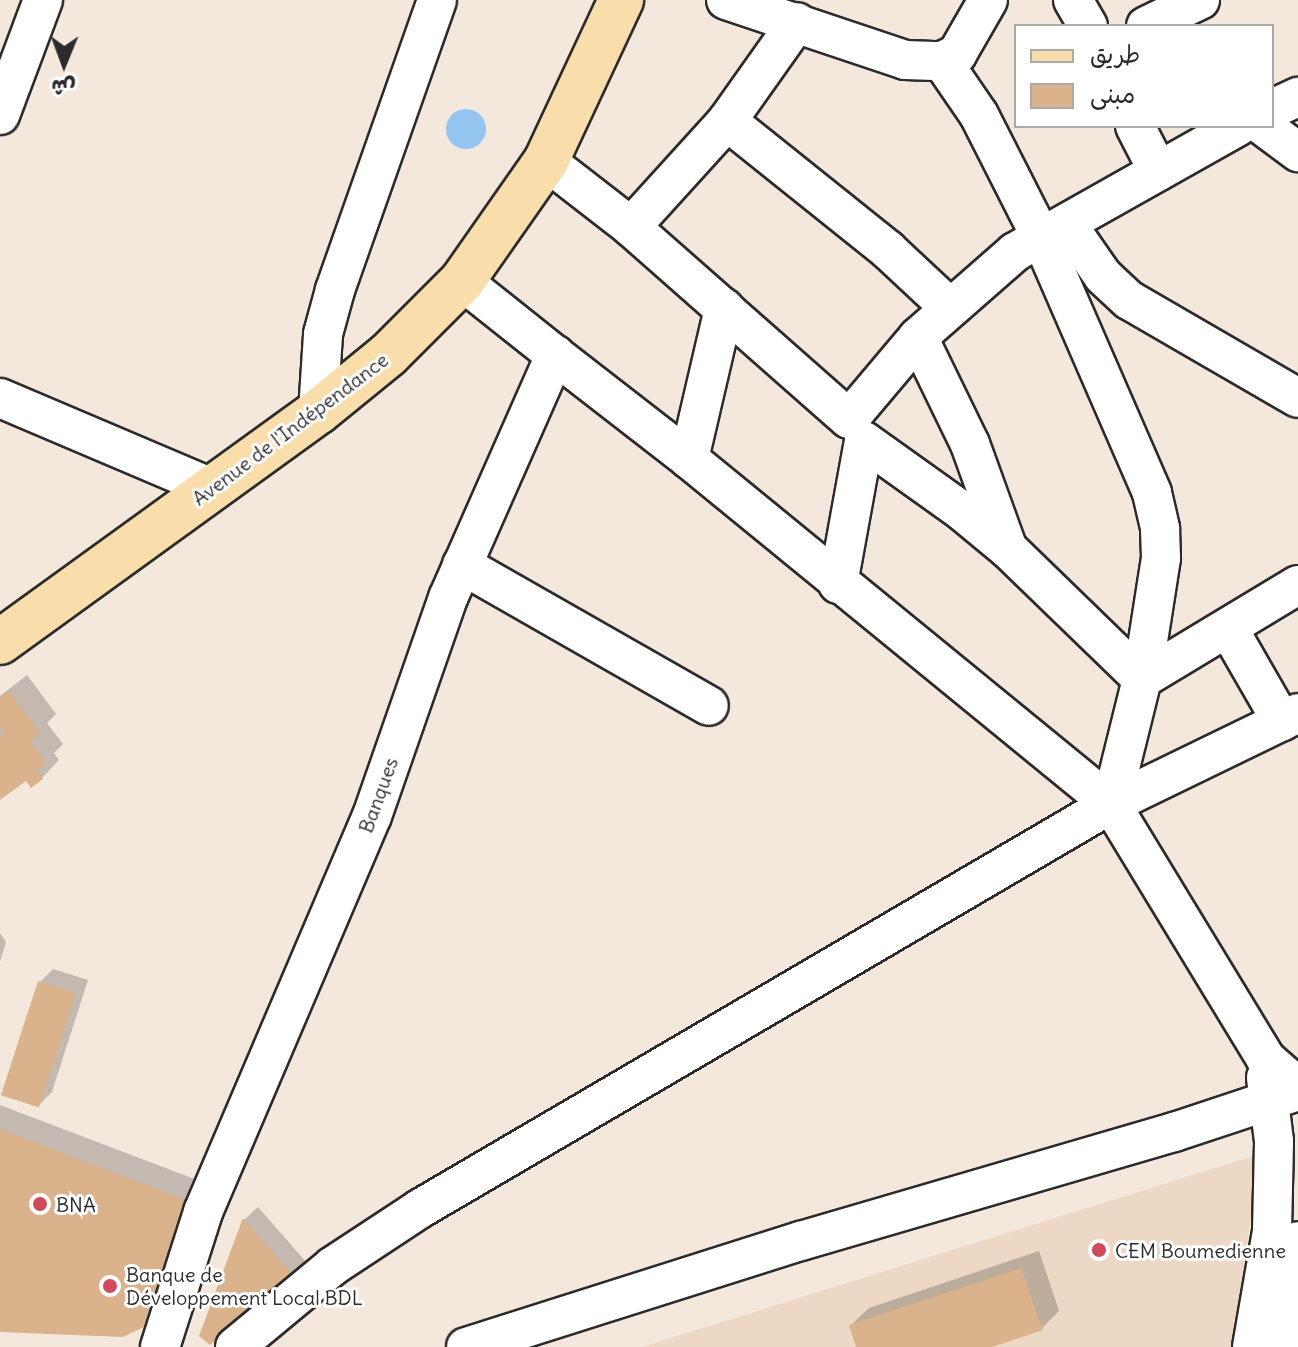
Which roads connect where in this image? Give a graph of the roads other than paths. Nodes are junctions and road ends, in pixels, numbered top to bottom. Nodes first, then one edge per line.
1 (437, 0) edge
2 (621, 0) edge
3 (726, 0) edge
4 (988, 0) edge
5 (1073, 0) edge
6 (1200, 0) edge
7 (33, 6) edge
8 (797, 22) junction
9 (1087, 24) edge
10 (1150, 24) edge
11 (942, 61) junction
12 (1298, 97) edge
13 (1274, 108) edge
14 (0, 115) edge
15 (727, 121) junction
16 (1136, 128) edge
17 (1235, 128) edge
18 (1266, 128) edge
19 (1298, 152) edge
20 (546, 161) junction
21 (1158, 171) junction
22 (631, 227) junction
23 (1054, 229) junction
24 (462, 281) junction
25 (949, 307) junction
26 (724, 308) junction
27 (918, 337) junction
28 (555, 355) junction
29 (0, 398) edge
30 (1298, 398) edge
31 (318, 412) junction
32 (856, 430) junction
33 (689, 459) junction
34 (214, 489) junction
35 (1008, 549) junction
36 (462, 565) junction
37 (838, 584) junction
38 (1298, 585) edge
39 (1228, 628) junction
40 (0, 642) edge
41 (1142, 679) junction
42 (709, 706) dead end
43 (1290, 717) edge
44 (1111, 804) junction
45 (1288, 1093) edge
46 (1298, 1241) edge
47 (1282, 1301) edge
48 (160, 1347) edge
49 (235, 1347) edge
50 (466, 1347) edge
51 (1252, 1347) edge
52 (1282, 1347) edge

1 - 31 street
2 - 20 main road, Avenue de l'Indépendance
3 - 8 street
4 - 11 street
5 - 9 street
6 - 10 street
7 - 14 street
8 - 11 street
8 - 15 street
11 - 23 street
12 - 13 street
15 - 22 street
15 - 25 street
16 - 21 street
17 - 21 street
18 - 19 street
20 - 22 street
20 - 24 main road, Avenue de l'Indépendance
21 - 23 street
22 - 26 street
23 - 25 street
23 - 30 street
23 - 41 street
24 - 28 street
24 - 31 main road, Avenue de l'Indépendance
25 - 27 street
26 - 32 street
26 - 33 street
27 - 32 street
27 - 35 street
28 - 33 street
28 - 36 street, Banques
29 - 34 street
31 - 34 main road, Avenue de l'Indépendance
32 - 35 street
32 - 37 street
33 - 37 street
34 - 40 main road, Avenue de l'Indépendance
35 - 41 street
36 - 42 street
36 - 48 street, Banques
37 - 44 street
38 - 39 street
39 - 41 street
39 - 43 street
41 - 44 street
43 - 44 street
44 - 45 street
44 - 49 street
45 - 47 street
45 - 50 street
46 - 47 street
47 - 51 street
47 - 52 street

